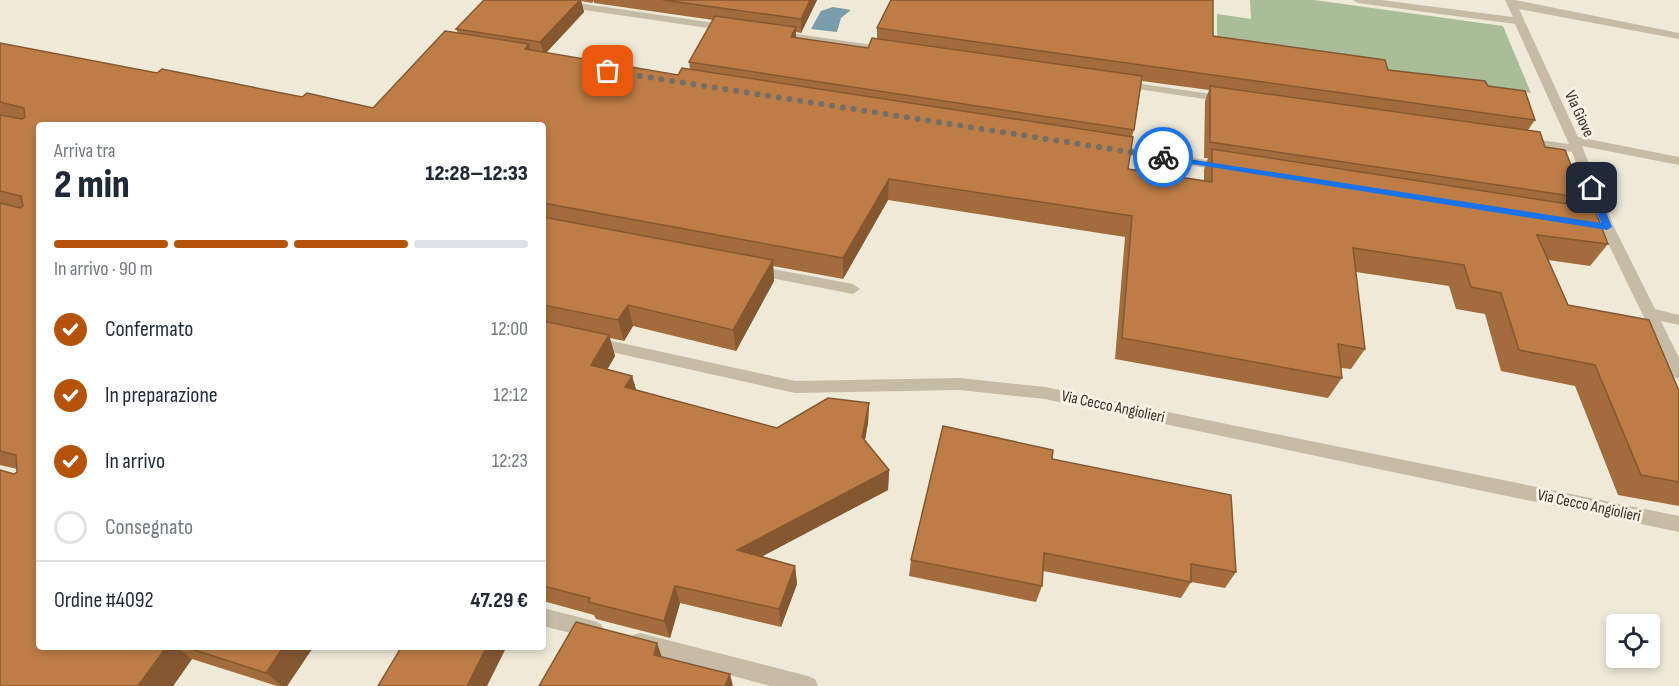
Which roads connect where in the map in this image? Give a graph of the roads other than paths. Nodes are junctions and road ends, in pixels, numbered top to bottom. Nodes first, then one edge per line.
1 (536, 0) edge
2 (1358, 0) edge
3 (1381, 1) edge
4 (1511, 2) edge
5 (1518, 21) junction
6 (737, 29) edge
7 (761, 32) edge
8 (1679, 36) edge
9 (903, 52) edge
10 (1104, 81) edge
11 (1234, 100) edge
12 (1518, 141) edge
13 (1575, 145) junction
14 (1102, 148) edge
15 (1679, 161) edge
16 (1243, 170) edge
17 (1572, 221) edge
18 (1607, 227) junction
19 (738, 267) edge
20 (853, 290) dead end
21 (1650, 313) junction
22 (1679, 320) edge
23 (577, 340) edge
24 (1679, 373) edge
25 (1679, 525) edge
26 (546, 617) edge
27 (780, 683) edge
28 (808, 686) edge

1 - 6 street
2 - 3 street
3 - 5 street
4 - 5 street, Via Giove
4 - 8 street
5 - 13 street, Via Giove
7 - 9 street
10 - 11 street
12 - 13 street
13 - 15 street
13 - 18 street, Via Giove
14 - 16 street
17 - 18 street
18 - 21 street, Via Giove
19 - 20 street
21 - 22 street
21 - 24 street, Via Giove
23 - 25 street, Via Cecco Angiolieri
26 - 27 street
27 - 28 street

